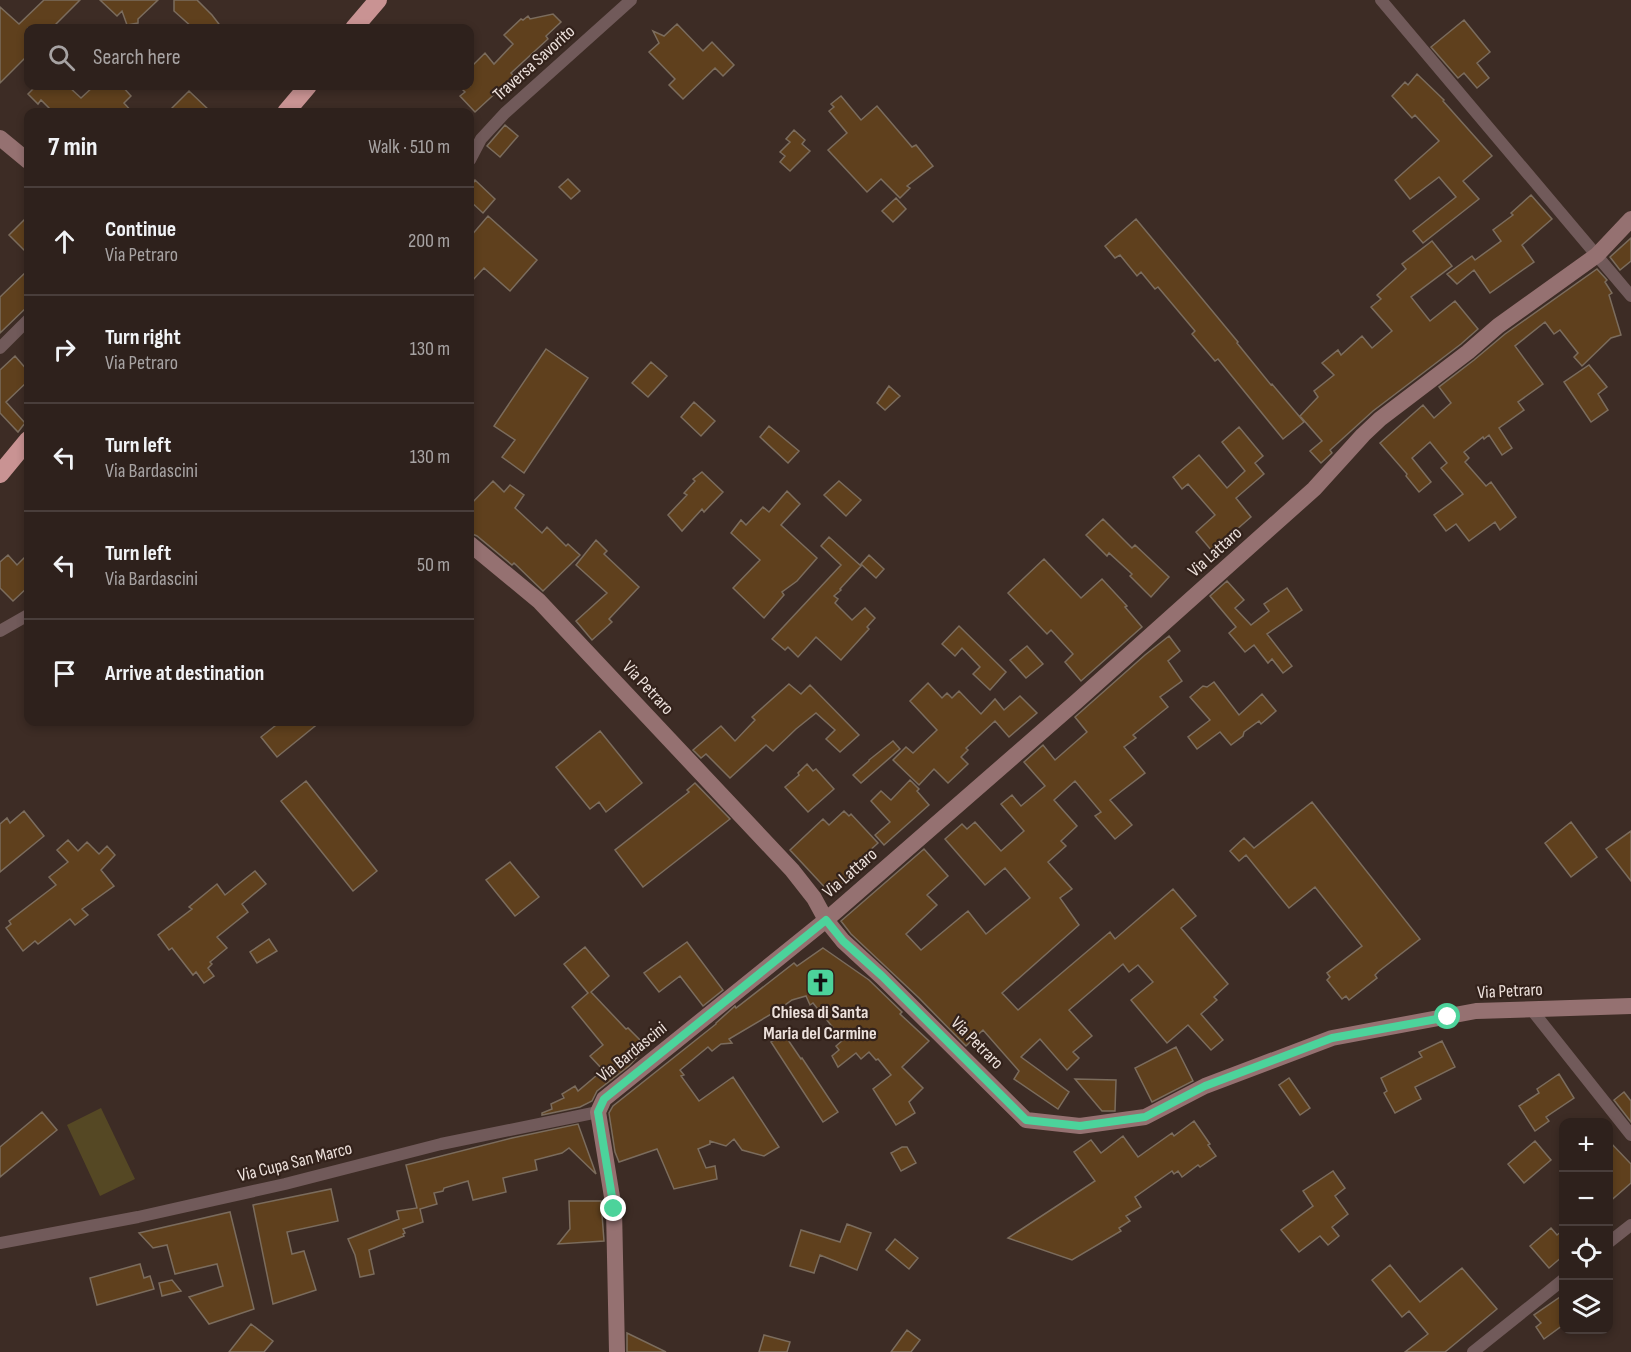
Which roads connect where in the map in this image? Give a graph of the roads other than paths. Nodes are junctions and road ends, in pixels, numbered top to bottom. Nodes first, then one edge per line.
1 (378, 0) edge
2 (631, 0) edge
3 (1381, 0) edge
4 (357, 24) edge
5 (305, 90) edge
6 (289, 108) edge
7 (0, 138) edge
8 (474, 152) edge
9 (24, 158) edge
10 (1631, 219) edge
11 (1597, 255) junction
12 (1631, 296) edge
13 (24, 324) edge
14 (0, 348) edge
15 (24, 445) edge
16 (0, 474) edge
17 (474, 547) edge
18 (24, 617) edge
19 (0, 631) edge
20 (826, 920) junction
21 (1631, 1006) edge
22 (1531, 1009) junction
23 (598, 1112) junction
24 (1631, 1136) edge
25 (1631, 1225) edge
26 (1613, 1239) edge
27 (0, 1243) edge
28 (1562, 1280) edge
29 (617, 1352) edge
30 (1473, 1352) edge

1 - 4 highway
2 - 8 street, Traversa Savorito
3 - 11 street
5 - 6 highway
7 - 9 street
10 - 11 street, Via Lattaro
11 - 12 street
11 - 20 street, Via Lattaro
13 - 14 street
15 - 16 highway
17 - 20 street, Via Petraro
18 - 19 street
20 - 22 street, Via Petraro
20 - 23 street, Via Bardascini
21 - 22 street, Via Petraro
22 - 24 street
23 - 27 street, Via Cupa San Marco
23 - 29 street, Via Bardascini
25 - 26 street
28 - 30 street

